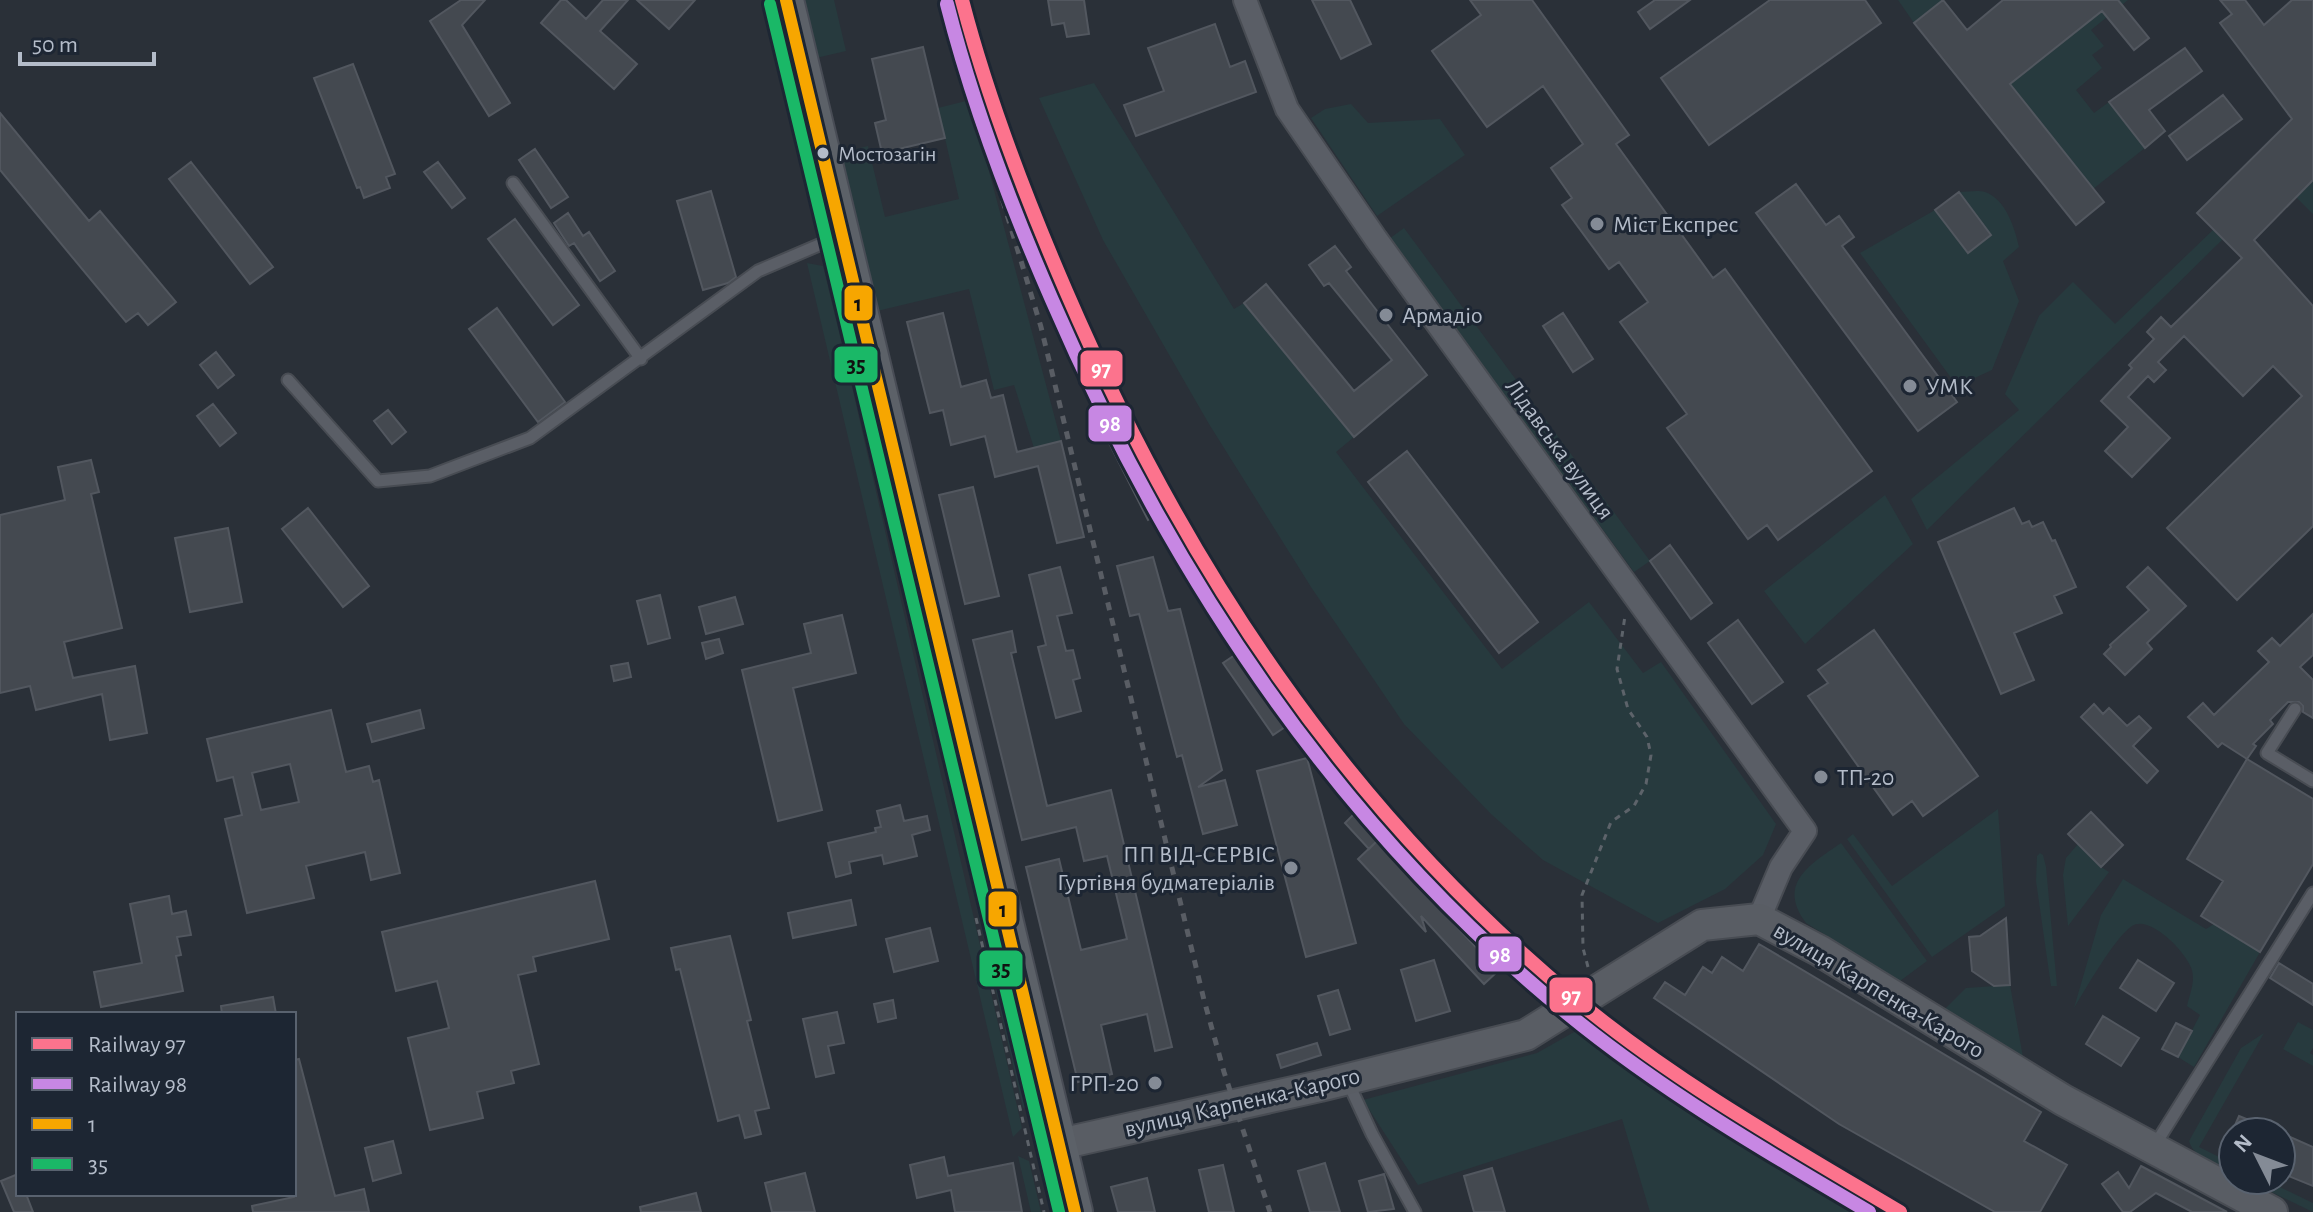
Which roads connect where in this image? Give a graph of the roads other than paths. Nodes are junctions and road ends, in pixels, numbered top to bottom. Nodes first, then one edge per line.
1 (786, 0) edge
2 (1245, 0) edge
3 (513, 183) dead end
4 (841, 236) junction
5 (641, 359) junction
6 (288, 380) dead end
7 (2295, 709) dead end
8 (2313, 781) edge
9 (2313, 893) edge
10 (1759, 919) junction
11 (1347, 1079) junction
12 (1044, 1143) junction
13 (2153, 1148) junction
14 (1075, 1212) edge
15 (1415, 1212) edge
16 (2272, 1212) edge

1 - 4 main road
2 - 10 street, Лідавська вулиця
3 - 5 lane
4 - 5 lane
4 - 12 main road
5 - 6 lane
7 - 8 lane
9 - 13 lane
10 - 11 main road, вулиця Карпенка-Карого
10 - 13 main road, вулиця Карпенка-Карого
11 - 12 main road, вулиця Карпенка-Карого
11 - 15 lane
12 - 14 main road
13 - 16 main road, вулиця Карпенка-Карого

